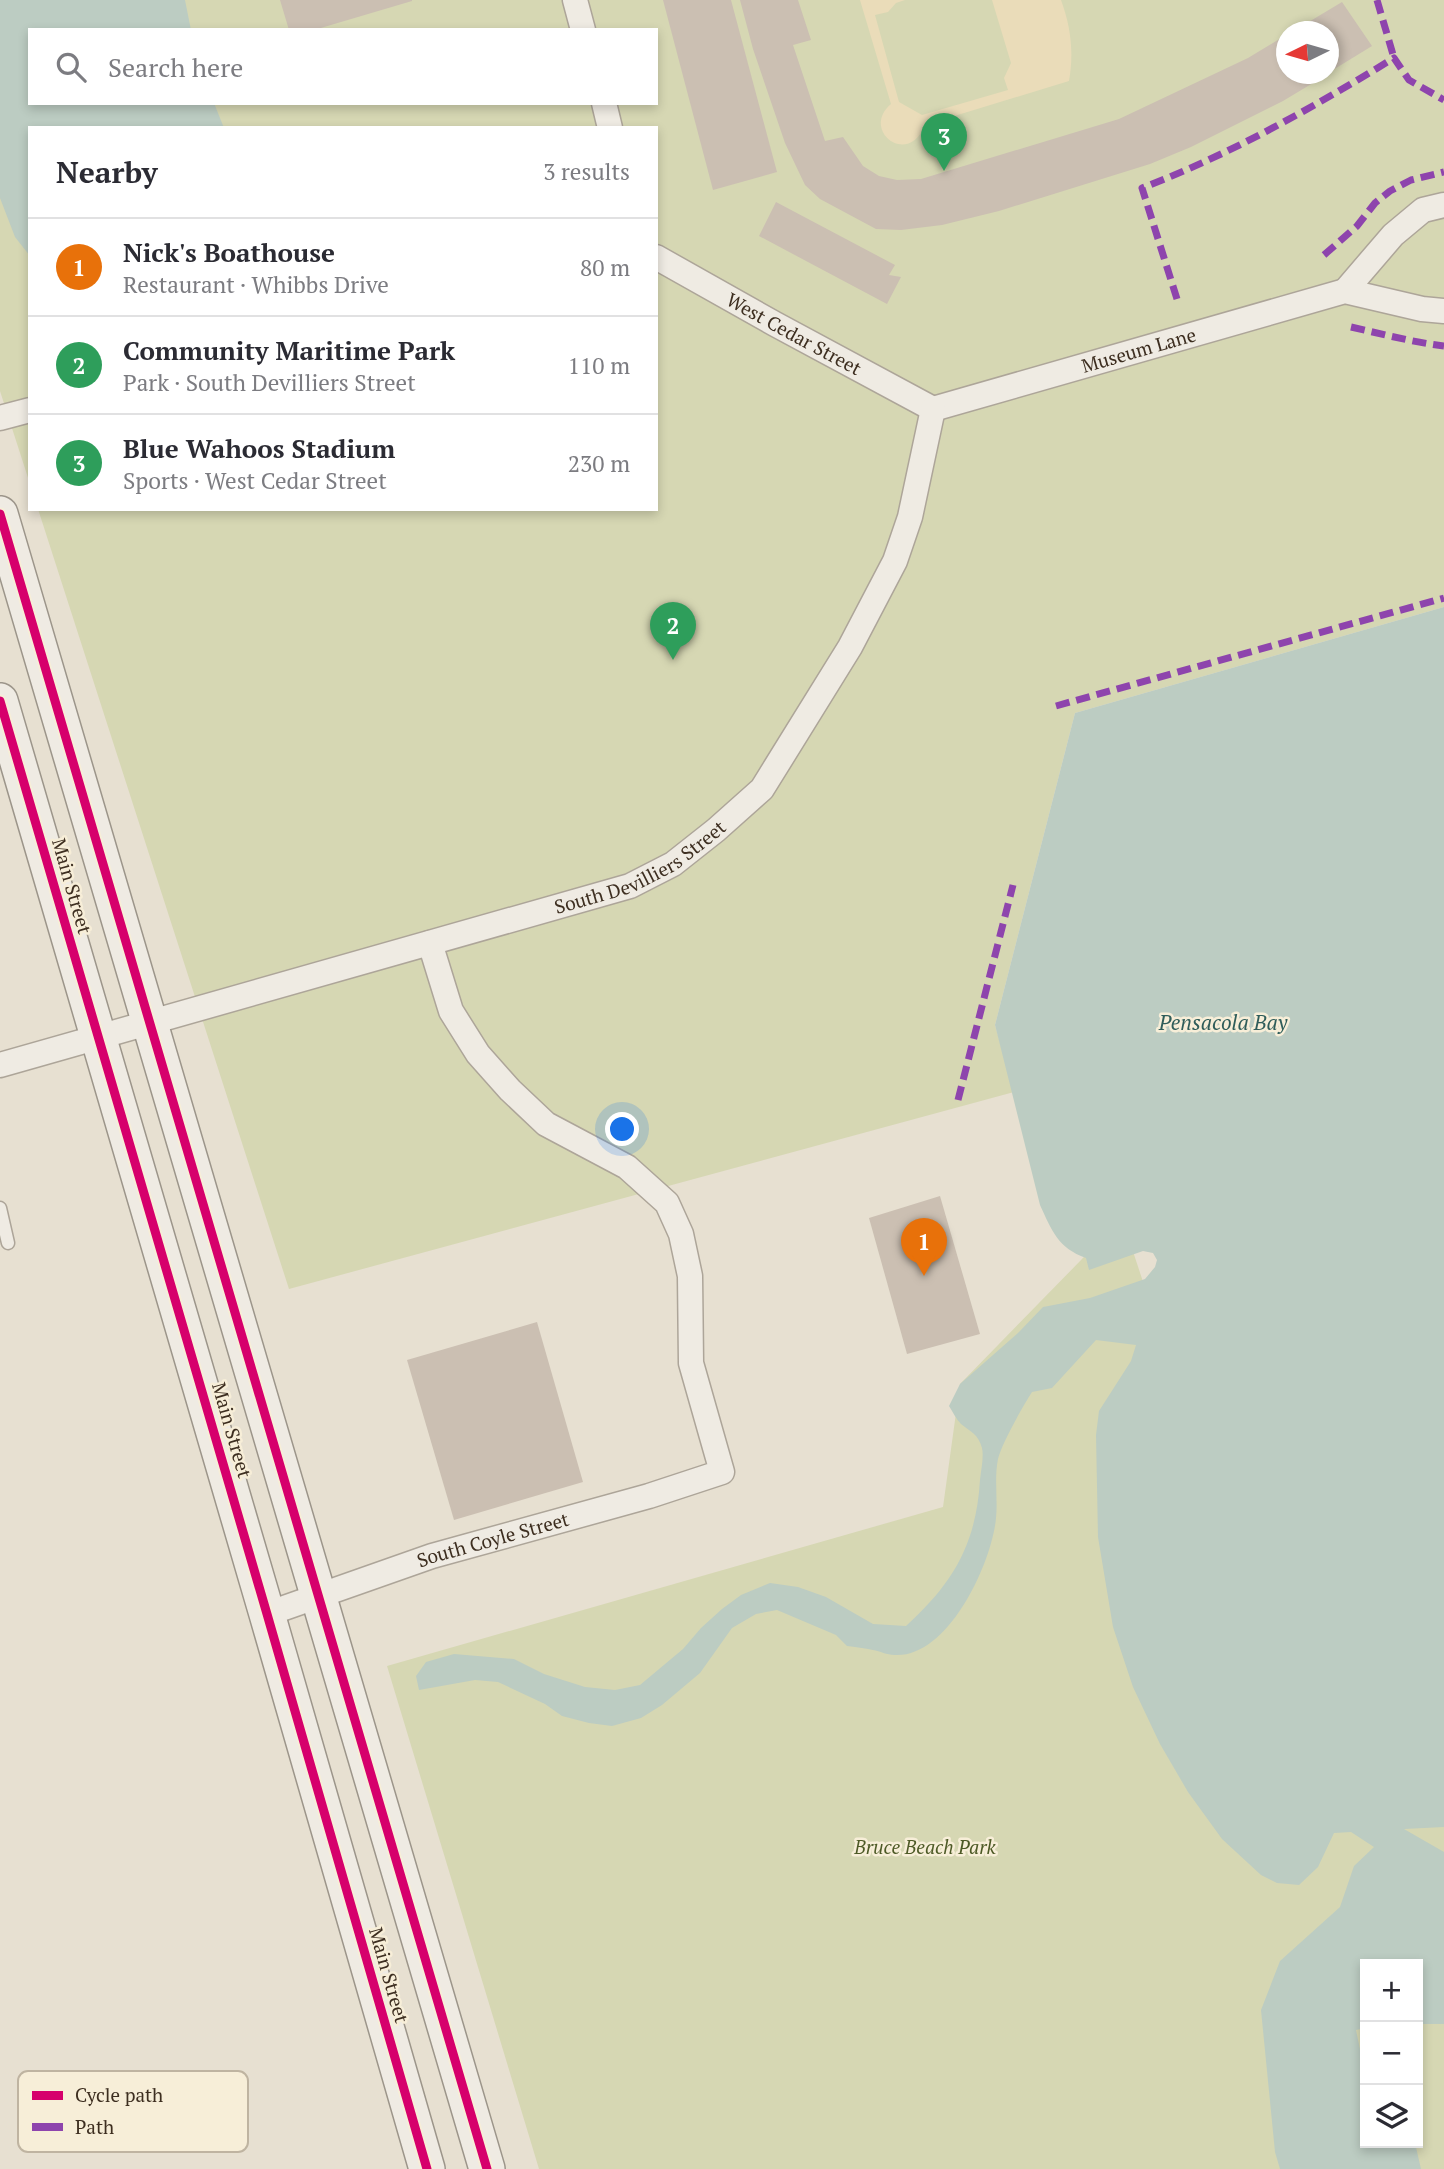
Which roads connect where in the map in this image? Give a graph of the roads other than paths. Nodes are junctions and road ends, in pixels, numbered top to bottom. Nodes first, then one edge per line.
1 (575, 0) edge
2 (582, 28) edge
3 (604, 105) edge
4 (610, 126) edge
5 (1444, 205) edge
6 (658, 258) edge
7 (1345, 291) junction
8 (1444, 311) edge
9 (933, 409) junction
10 (28, 411) edge
11 (0, 418) edge
12 (0, 514) edge
13 (0, 701) edge
14 (430, 943) junction
15 (149, 1024) junction
16 (98, 1037) junction
17 (0, 1065) edge
18 (0, 1208) edge
19 (8, 1242) dead end
20 (319, 1595) junction
21 (267, 1614) junction
22 (426, 2169) edge
23 (487, 2169) edge

1 - 2 street
3 - 4 street
5 - 7 street
6 - 9 street, West Cedar Street
7 - 8 street, Museum Lane
7 - 9 street, Museum Lane
9 - 14 street, South Devilliers Street
10 - 11 street
12 - 15 main road
13 - 16 main road, Main Street
14 - 15 street, South Devilliers Street
14 - 20 street, South Coyle Street
15 - 16 street, South Devilliers Street
15 - 20 main road
16 - 17 street, South Devilliers Street
16 - 21 main road, Main Street
18 - 19 lane
20 - 21 street, South Coyle Street
20 - 23 main road
21 - 22 main road, Main Street

